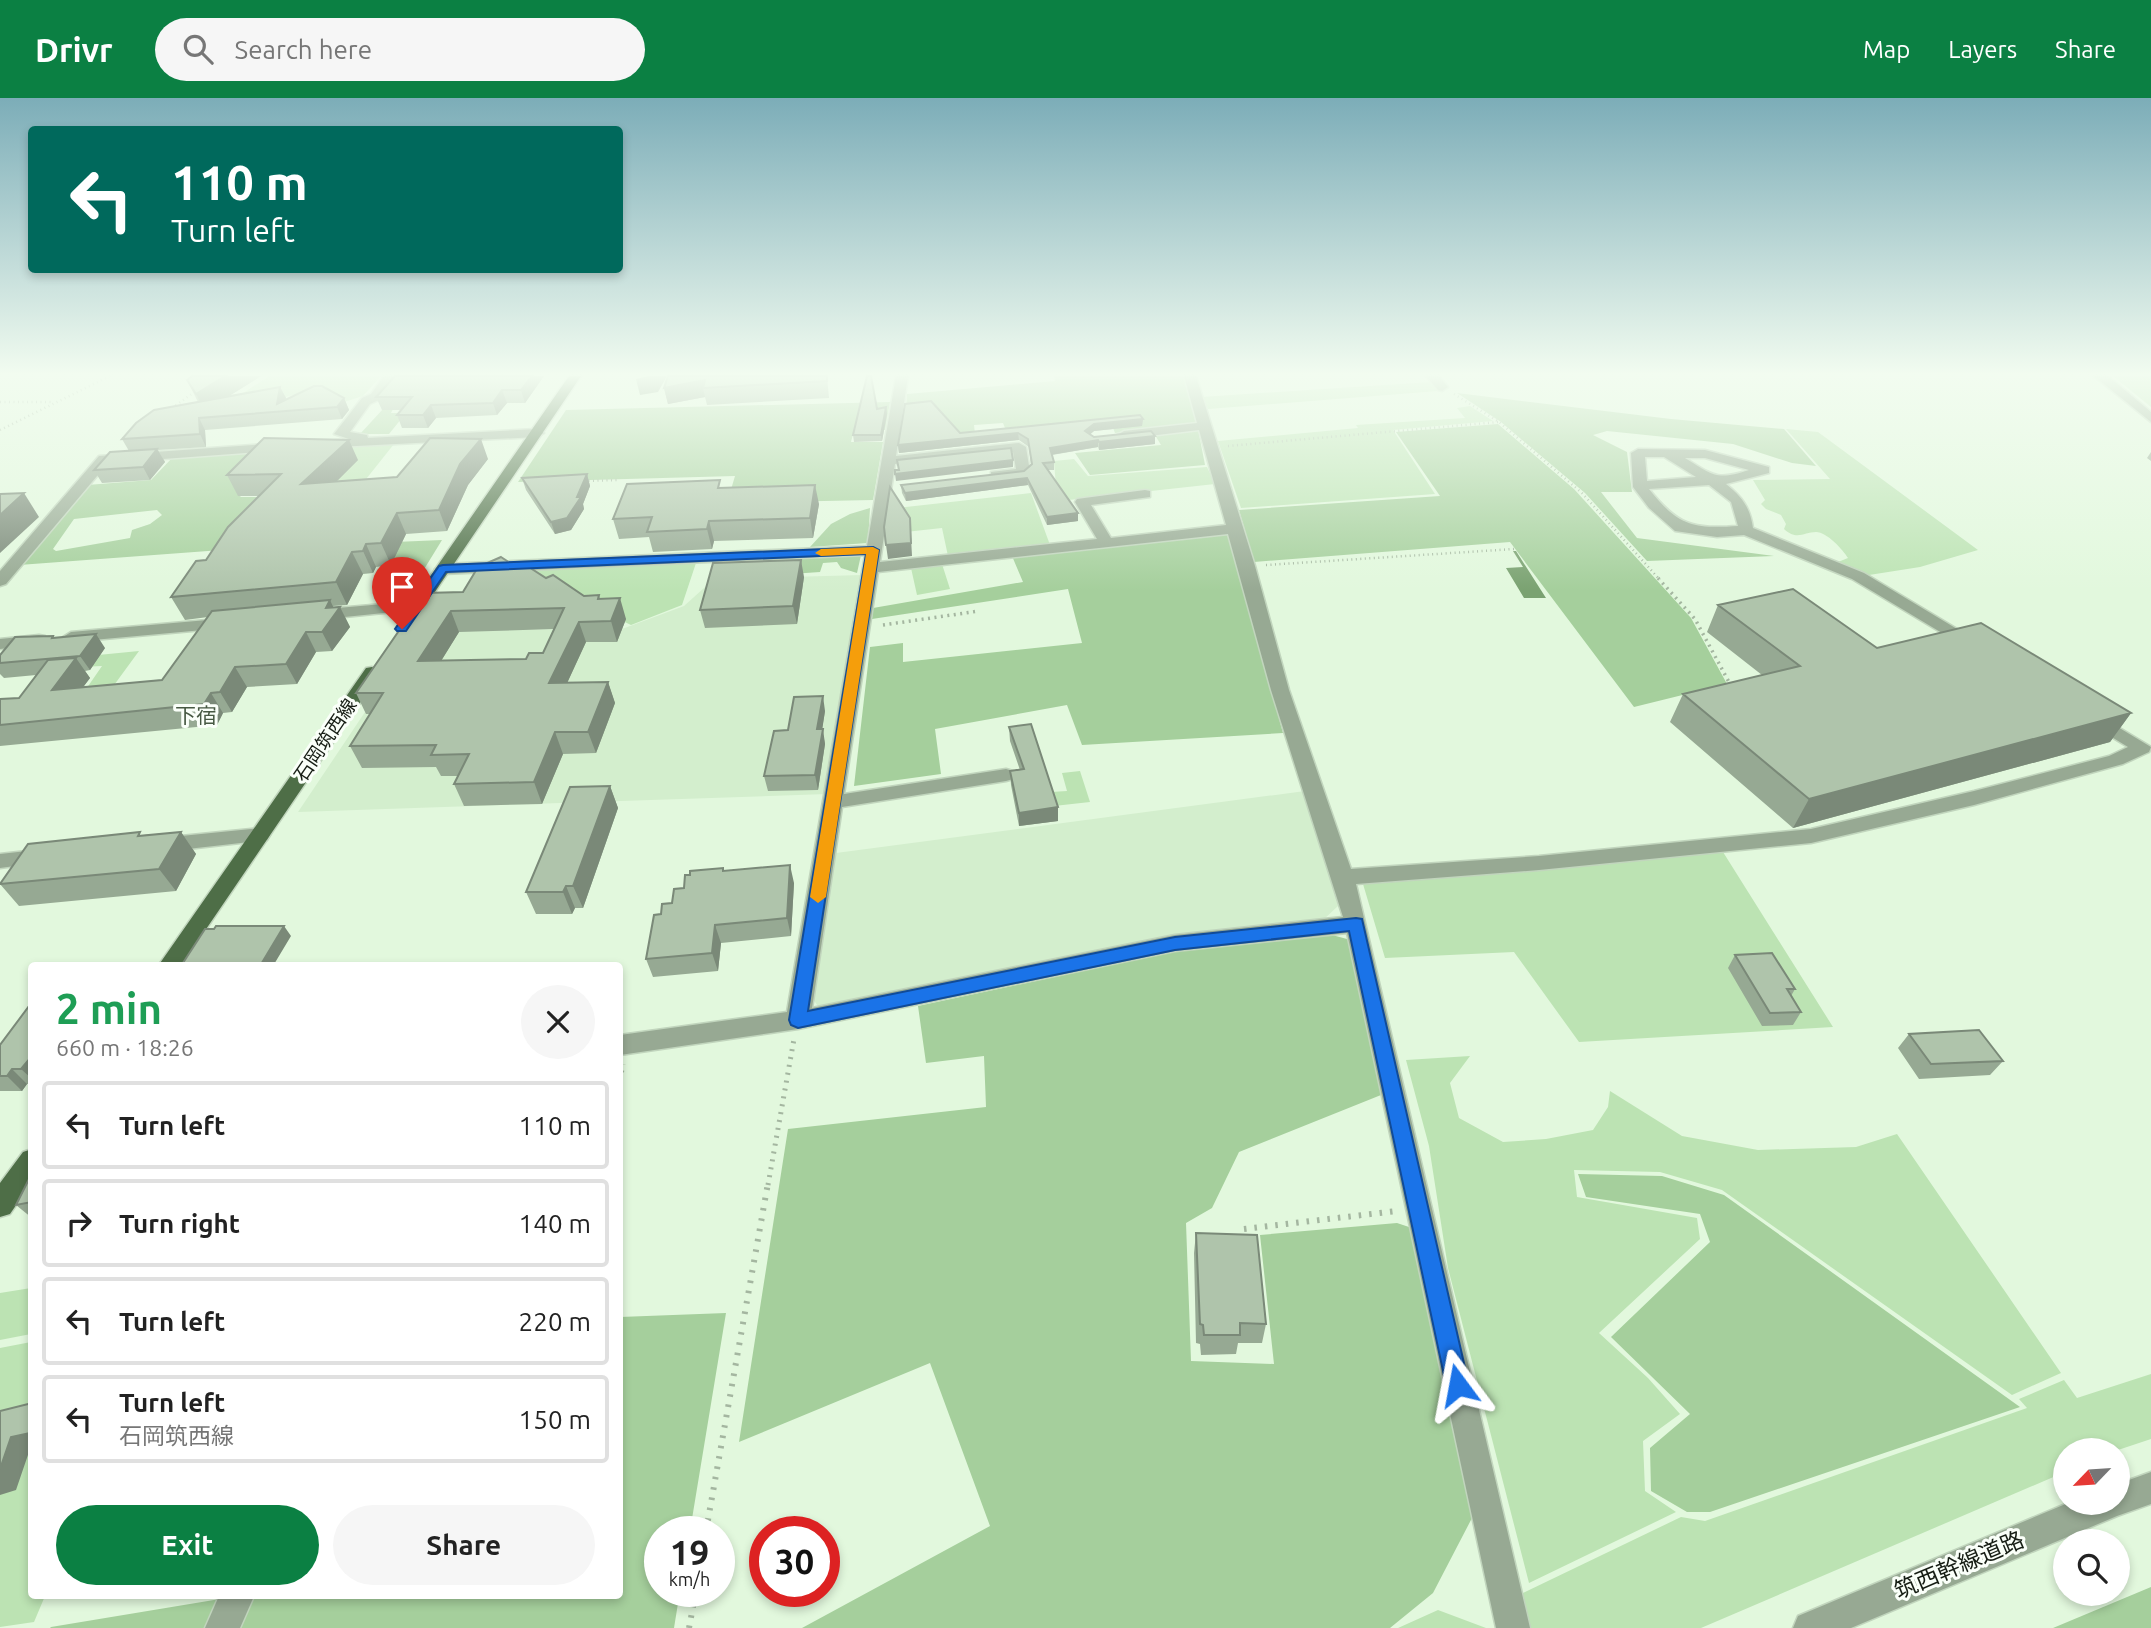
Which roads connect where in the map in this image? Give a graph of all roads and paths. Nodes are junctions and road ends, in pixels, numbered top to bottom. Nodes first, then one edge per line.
1 (280, 447) edge
2 (527, 447) edge
3 (890, 447) edge
4 (1015, 447) edge
5 (1019, 447) edge
6 (1210, 447) edge
7 (1528, 447) edge
8 (1667, 453) junction
9 (888, 461) junction
10 (985, 476) edge
11 (618, 480) dead end
12 (580, 481) edge
13 (1714, 482) junction
14 (1640, 487) junction
15 (1145, 494) dead end
16 (1234, 528) junction
17 (1746, 530) junction
18 (1106, 542) junction
19 (1514, 549) dead end
20 (872, 559) junction
21 (1247, 566) junction
22 (443, 569) junction
23 (0, 580) edge
24 (417, 606) junction
25 (979, 611) dead end
26 (292, 617) edge
27 (250, 621) edge
28 (861, 628) junction
29 (402, 629) edge
30 (0, 644) edge
31 (386, 652) edge
32 (1987, 653) edge
33 (1730, 684) edge
34 (2082, 711) edge
35 (2148, 748) edge
36 (1006, 775) dead end
37 (833, 802) junction
38 (260, 835) junction
39 (137, 847) edge
40 (68, 854) edge
41 (0, 861) edge
42 (1343, 877) junction
43 (1356, 924) junction
44 (172, 962) edge
45 (798, 1020) junction
46 (623, 1045) edge
47 (28, 1164) edge
48 (8, 1182) edge
49 (0, 1205) edge
50 (1418, 1209) junction
51 (1244, 1229) dead end
52 (2151, 1488) edge
53 (2130, 1496) edge
54 (709, 1516) edge
55 (2077, 1516) edge
56 (236, 1599) edge
57 (693, 1607) edge
58 (222, 1628) edge
59 (689, 1628) edge
60 (1513, 1628) edge
61 (1810, 1628) edge

1 - 23 street
2 - 22 main road
3 - 9 street
4 - 9 street
5 - 10 street
6 - 16 street
7 - 33 path
8 - 13 street
8 - 13 street
8 - 14 street
9 - 20 street
11 - 12 path
13 - 14 street
13 - 17 street
14 - 17 street
15 - 18 street
16 - 18 street
16 - 21 street
17 - 32 street
18 - 20 street
19 - 21 path
20 - 22 street
20 - 28 street
21 - 42 street
22 - 24 main road
24 - 26 street
24 - 29 main road
25 - 28 path
27 - 30 street
28 - 37 street
31 - 38 main road, 石岡筑西線
34 - 35 street
35 - 42 street
36 - 37 street
37 - 45 street
38 - 39 street
38 - 44 main road, 石岡筑西線
40 - 41 street
42 - 43 street
43 - 45 street
43 - 50 street
45 - 46 street
45 - 54 path
47 - 48 main road
48 - 49 main road
50 - 51 path
50 - 60 street
52 - 53 street
55 - 61 street, 筑西幹線道路
56 - 58 street
57 - 59 path

